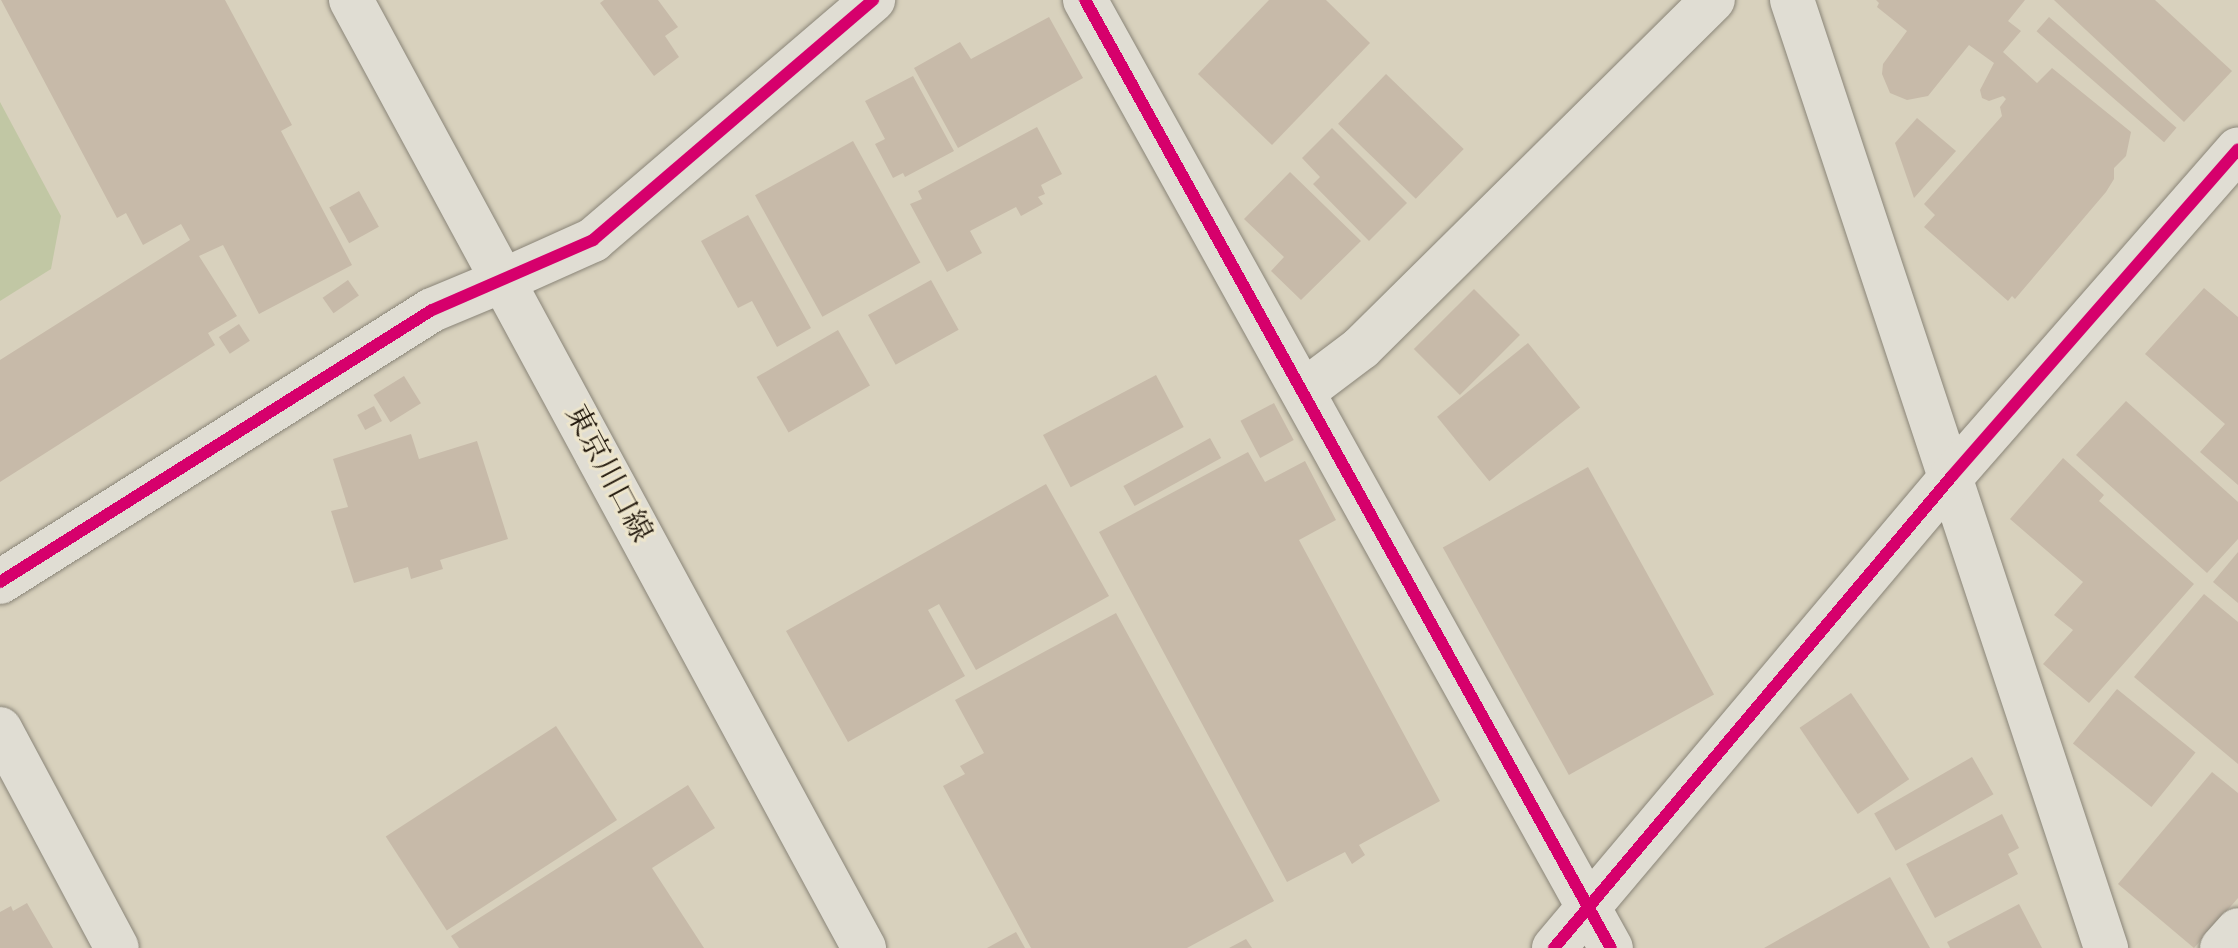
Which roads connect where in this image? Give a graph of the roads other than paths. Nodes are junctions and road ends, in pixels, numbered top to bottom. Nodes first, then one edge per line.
1 (351, 0) edge
2 (873, 0) edge
3 (1085, 0) edge
4 (1713, 0) edge
5 (1792, 0) edge
6 (2238, 149) edge
7 (504, 280) junction
8 (1304, 391) junction
9 (1952, 476) junction
10 (0, 582) edge
11 (0, 729) edge
12 (1588, 907) junction
13 (2238, 930) edge
14 (117, 948) edge
15 (864, 948) edge
16 (1554, 948) edge
17 (1611, 948) edge
18 (2106, 948) edge
19 (2222, 948) edge

1 - 7 street, 東京川口線
2 - 7 street
3 - 8 street
4 - 8 street
5 - 9 street
6 - 9 street
7 - 10 street
7 - 15 street, 東京川口線
8 - 12 street
9 - 12 street
9 - 18 street
11 - 14 street
12 - 16 street
12 - 17 street
13 - 19 street

